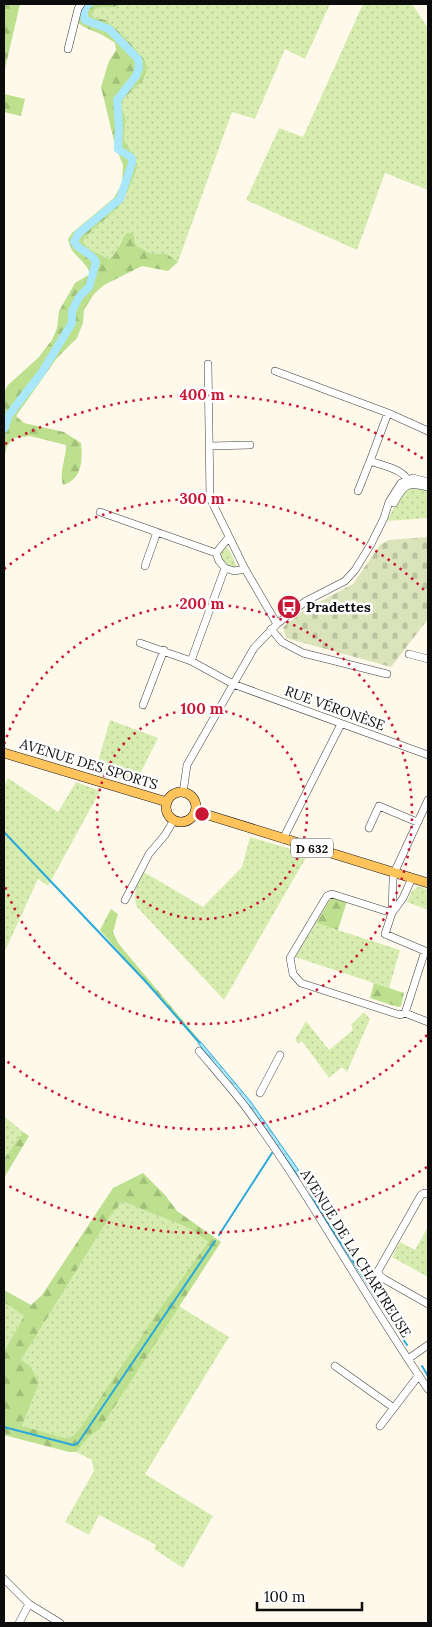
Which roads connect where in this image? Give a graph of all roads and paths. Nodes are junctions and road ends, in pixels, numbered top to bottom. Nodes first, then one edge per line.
1 (81, 4) edge
2 (68, 49) dead end
3 (208, 364) dead end
4 (275, 371) dead end
5 (388, 413) junction
6 (428, 431) edge
7 (250, 445) dead end
8 (210, 446) junction
9 (370, 460) junction
10 (408, 482) junction
11 (428, 482) edge
12 (428, 487) edge
13 (358, 491) dead end
14 (100, 512) dead end
15 (157, 532) junction
16 (229, 537) junction
17 (216, 553) junction
18 (145, 566) dead end
19 (224, 568) junction
20 (245, 569) junction
21 (274, 626) junction
22 (140, 643) dead end
23 (164, 650) junction
24 (409, 654) dead end
25 (428, 659) edge
26 (191, 661) junction
27 (387, 674) dead end
28 (233, 684) junction
29 (144, 705) dead end
30 (341, 724) junction
31 (4, 752) edge
32 (428, 755) edge
33 (184, 793) junction
34 (428, 800) edge
35 (167, 802) junction
36 (195, 811) junction
37 (174, 820) junction
38 (418, 822) junction
39 (369, 828) dead end
40 (283, 839) junction
41 (394, 873) junction
42 (412, 878) junction
43 (428, 883) edge
44 (126, 900) dead end
45 (392, 913) junction
46 (427, 951) edge
47 (405, 1013) junction
48 (428, 1022) edge
49 (199, 1051) dead end
50 (280, 1055) dead end
51 (260, 1093) dead end
52 (428, 1194) edge
53 (428, 1304) edge
54 (428, 1345) edge
55 (408, 1359) junction
56 (336, 1366) dead end
57 (418, 1375) junction
58 (428, 1390) edge
59 (394, 1408) junction
60 (380, 1426) dead end
61 (4, 1579) edge
62 (29, 1604) junction
63 (19, 1623) edge
64 (60, 1623) edge

1 - 2 street
3 - 8 street
4 - 5 street
5 - 6 street
5 - 9 street
7 - 8 street
8 - 16 street
9 - 10 street
9 - 13 street
10 - 11 street
10 - 12 street
10 - 21 street
14 - 15 street
15 - 17 street
15 - 18 street
16 - 17 street
16 - 20 street
17 - 19 street
19 - 20 street
19 - 26 street
20 - 21 street
21 - 27 street
21 - 28 street
22 - 23 street, RUE VÉRONÈSE
23 - 26 street, RUE VÉRONÈSE
23 - 29 street
24 - 25 street
26 - 28 street, RUE VÉRONÈSE
28 - 30 street, RUE VÉRONÈSE
28 - 33 street
30 - 32 street, RUE VÉRONÈSE
30 - 40 street
31 - 35 main road, AVENUE DES SPORTS
33 - 35 main road, AVENUE DES SPORTS
33 - 36 main road
34 - 38 street
35 - 37 main road, AVENUE DES SPORTS
36 - 37 main road
36 - 40 main road, D 632
37 - 44 street
38 - 39 street
38 - 41 street
40 - 41 main road, D 632
41 - 42 main road, D 632
41 - 45 street
42 - 43 main road, D 632
42 - 45 street
45 - 46 street
45 - 47 street
46 - 47 street
47 - 48 street
49 - 55 street, AVENUE DE LA CHARTREUSE
50 - 51 street
52 - 53 street
54 - 55 street
55 - 57 street, AVENUE DE LA CHARTREUSE
56 - 59 street
57 - 58 street, AVENUE DE LA CHARTREUSE
57 - 59 street
59 - 60 street
61 - 62 street
62 - 63 street
62 - 64 street

